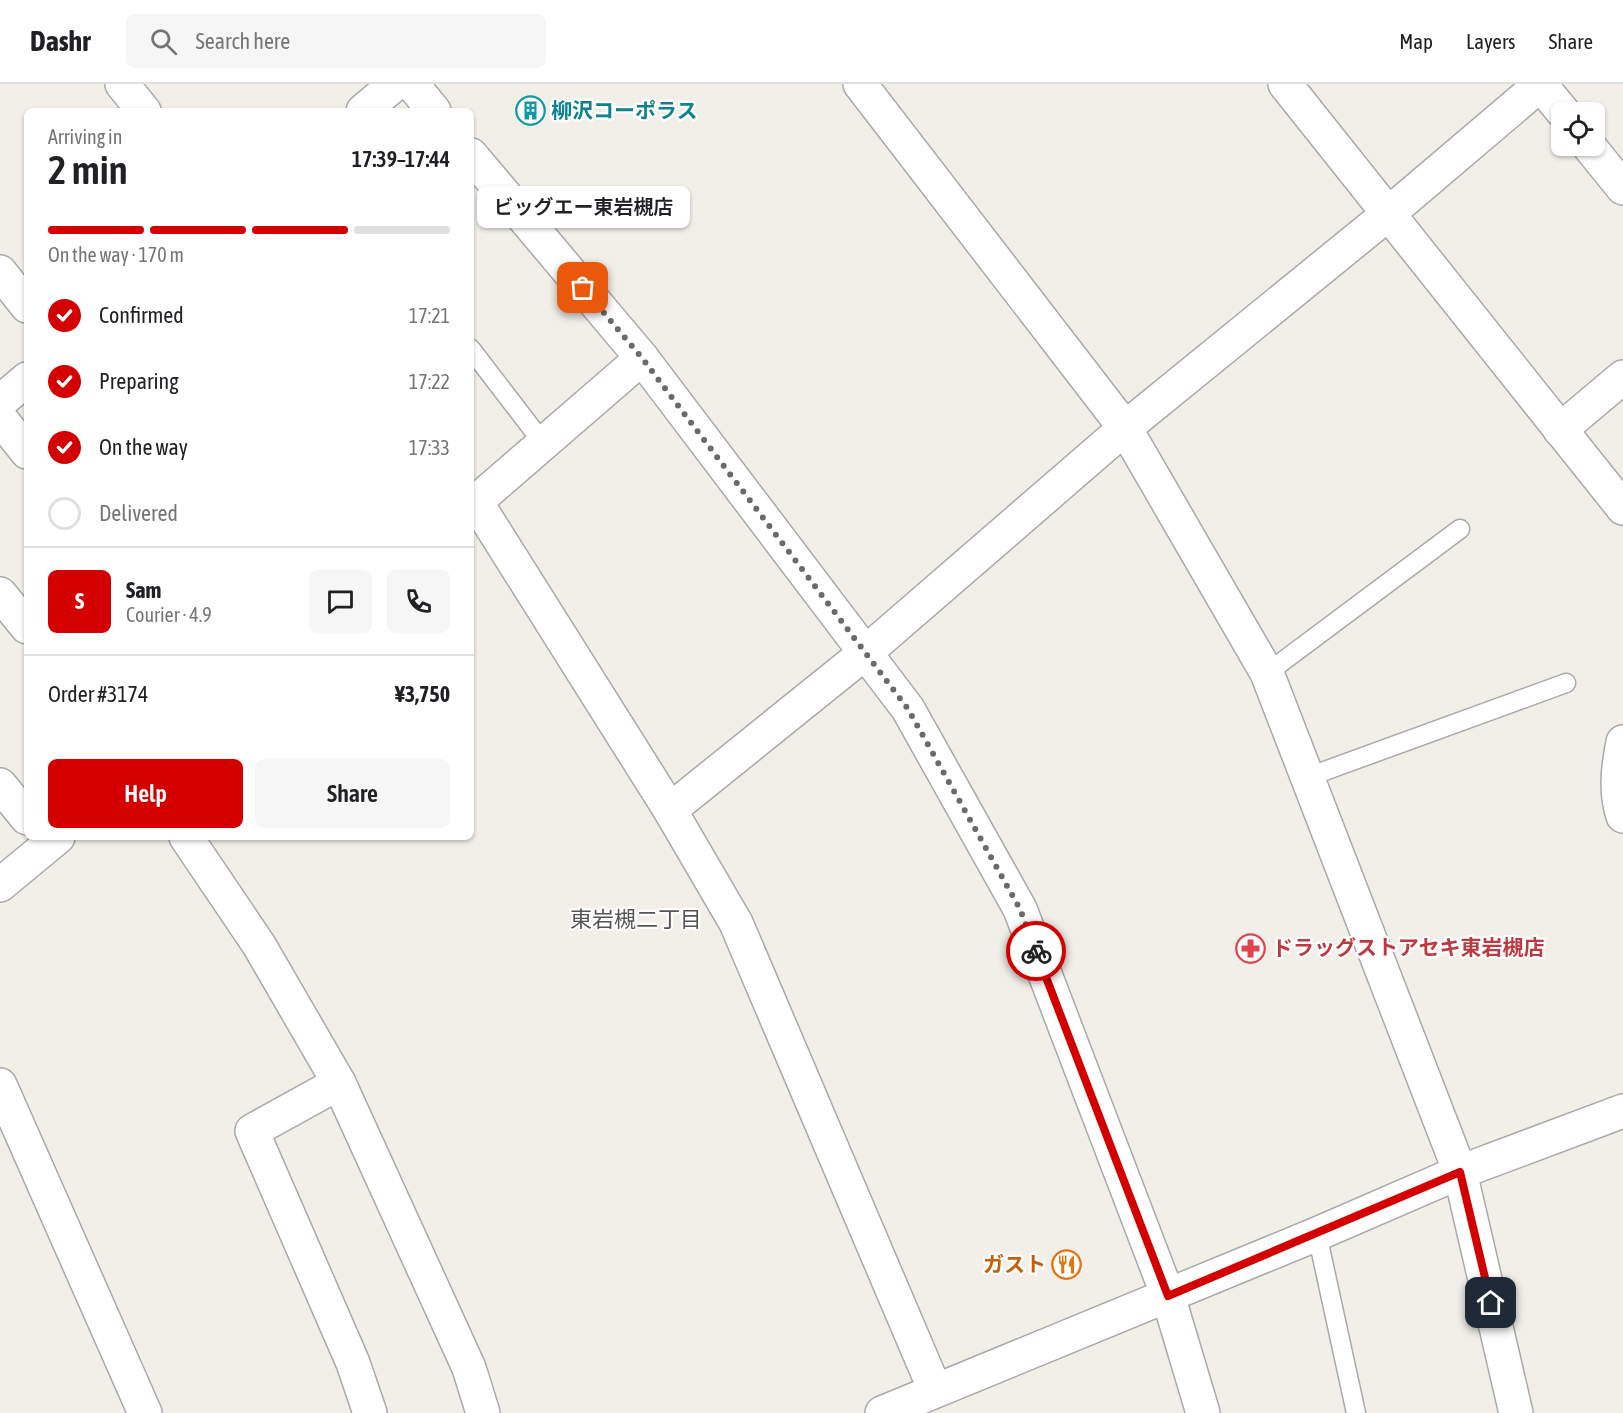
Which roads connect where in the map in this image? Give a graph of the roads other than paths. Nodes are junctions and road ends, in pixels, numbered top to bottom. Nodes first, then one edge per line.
1 (122, 84) edge
2 (395, 84) edge
3 (412, 84) edge
4 (860, 84) edge
5 (1285, 84) edge
6 (1540, 84) edge
7 (1555, 102) edge
8 (142, 108) edge
9 (367, 108) edge
10 (432, 108) edge
11 (1597, 156) edge
12 (474, 165) edge
13 (1623, 188) edge
14 (1388, 214) junction
15 (0, 272) edge
16 (24, 302) edge
17 (474, 353) edge
18 (642, 358) junction
19 (1623, 377) edge
20 (24, 382) edge
21 (0, 402) edge
22 (0, 418) edge
23 (1125, 428) junction
24 (1560, 430) junction
25 (543, 443) junction
26 (24, 448) edge
27 (474, 503) edge
28 (474, 506) edge
29 (1623, 508) edge
30 (1460, 529) dead end
31 (0, 594) edge
32 (24, 623) edge
33 (865, 653) junction
34 (1267, 673) junction
35 (1566, 683) dead end
36 (1623, 742) edge
37 (1308, 777) junction
38 (0, 785) edge
39 (669, 810) junction
40 (24, 814) edge
41 (1623, 816) edge
42 (49, 840) edge
43 (188, 840) edge
44 (0, 885) edge
45 (339, 1083) junction
46 (0, 1085) edge
47 (1623, 1112) edge
48 (1460, 1172) junction
49 (1317, 1234) junction
50 (1168, 1296) junction
51 (935, 1390) junction
52 (145, 1413) edge
53 (370, 1413) edge
54 (483, 1413) edge
55 (882, 1413) edge
56 (1203, 1413) edge
57 (1356, 1413) edge
58 (1516, 1413) edge

1 - 8 street
2 - 9 street
3 - 10 street
4 - 23 street
5 - 14 street
6 - 7 street
6 - 14 street
11 - 13 street
12 - 18 street
14 - 23 street
14 - 24 street
15 - 16 street
17 - 25 lane
18 - 25 street
18 - 33 street
19 - 24 street
20 - 21 street
22 - 26 street
23 - 33 street
23 - 34 street
24 - 29 street
25 - 27 street
28 - 39 street
30 - 34 lane
31 - 32 street
33 - 39 street
33 - 50 street
34 - 37 street
35 - 37 lane
36 - 41 street
37 - 48 street
38 - 40 street
39 - 51 street
42 - 44 street
43 - 45 street
45 - 53 street
45 - 54 street
46 - 52 street
47 - 48 street
48 - 49 street
48 - 58 street
49 - 50 street
49 - 57 lane
50 - 51 street
50 - 56 street
51 - 55 street

